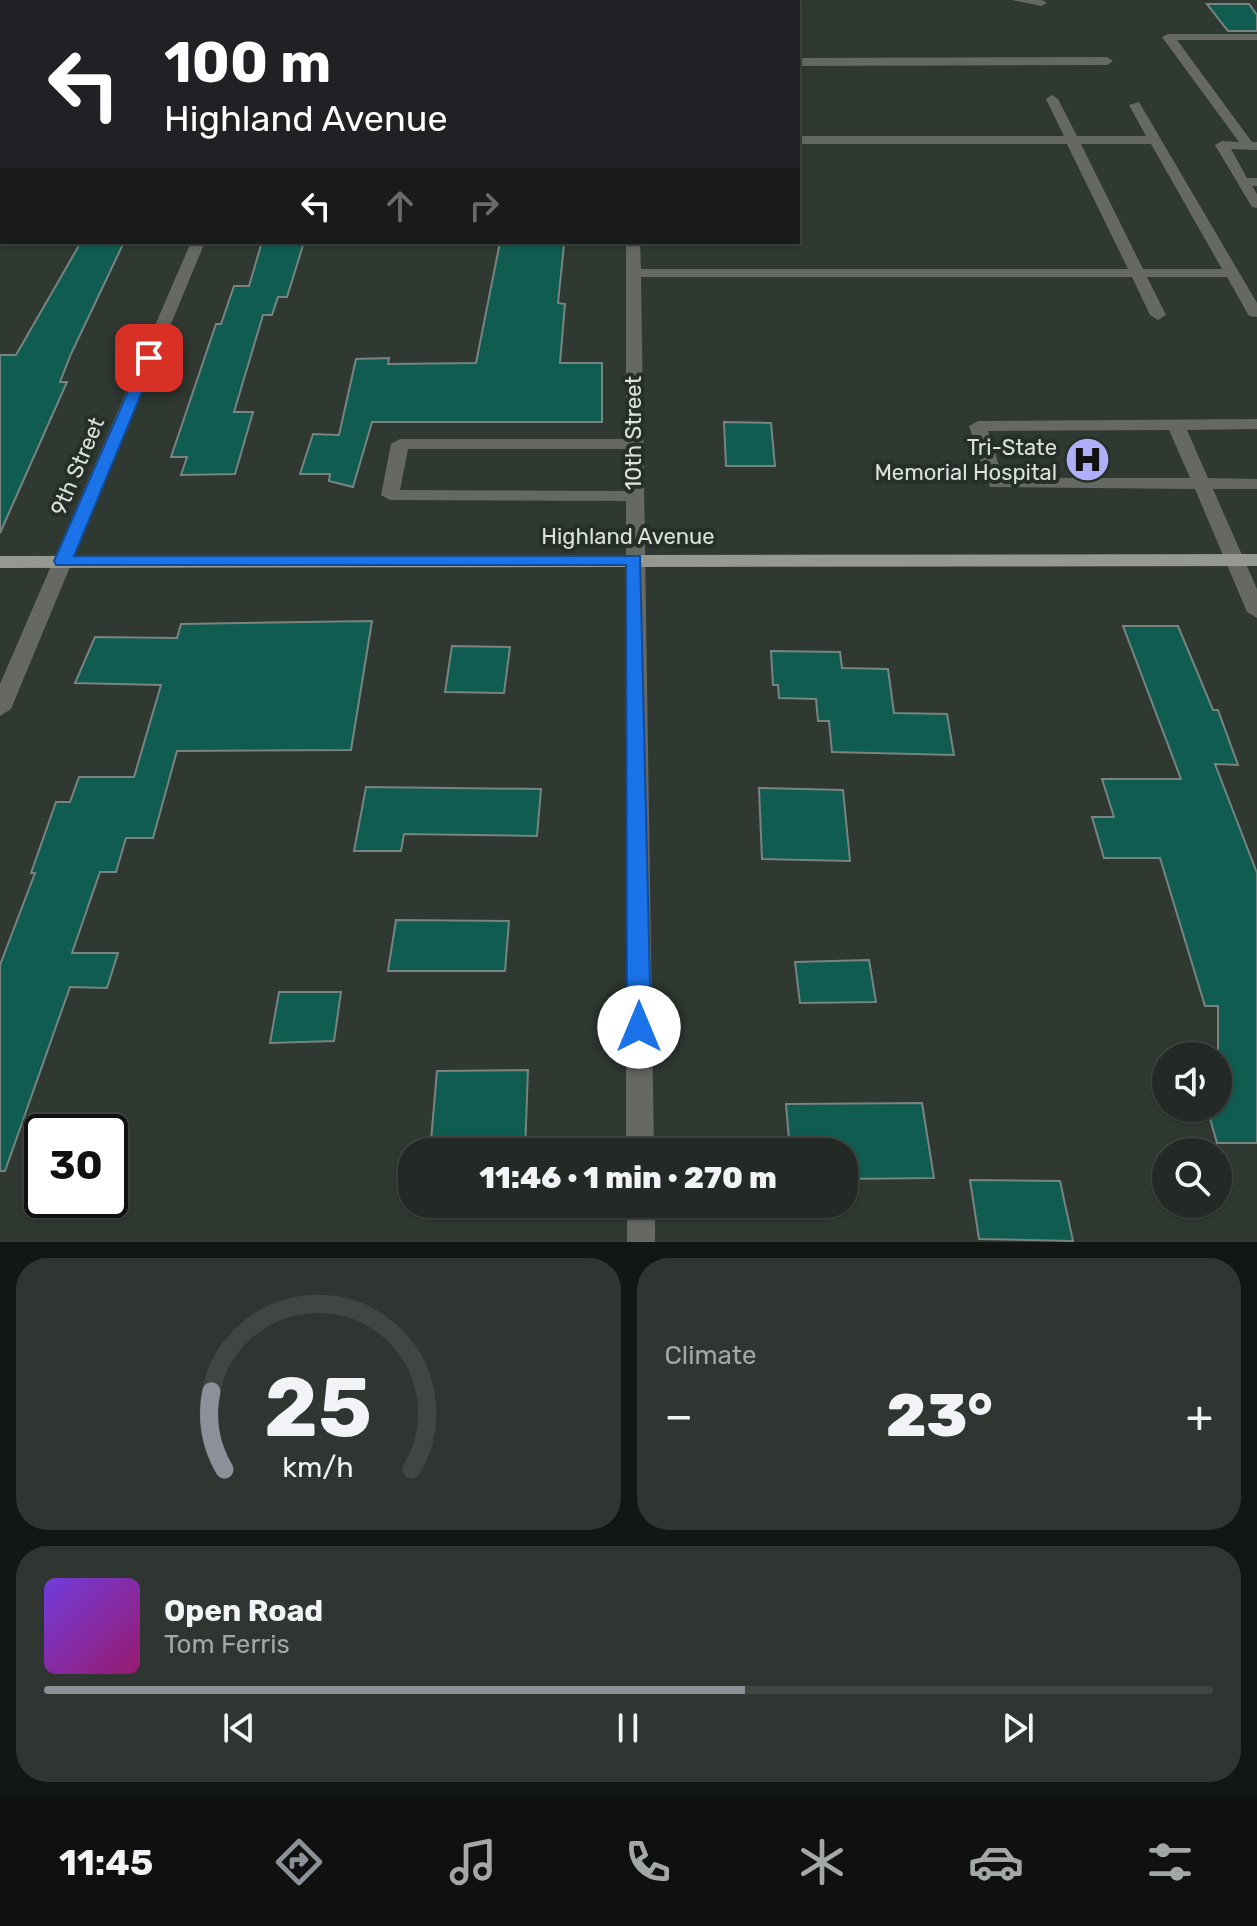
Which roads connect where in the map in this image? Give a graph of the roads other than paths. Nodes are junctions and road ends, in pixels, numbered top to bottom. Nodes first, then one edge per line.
1 (1018, 0) edge
2 (1041, 3) dead end
3 (1257, 37) edge
4 (1107, 61) dead end
5 (800, 62) edge
6 (1052, 99) dead end
7 (1135, 105) dead end
8 (800, 140) edge
9 (1072, 140) junction
10 (1156, 140) junction
11 (1252, 146) edge
12 (1249, 182) edge
13 (1257, 204) edge
14 (197, 244) edge
15 (633, 244) edge
16 (633, 273) junction
17 (1137, 273) junction
18 (1232, 273) junction
19 (1255, 313) edge
20 (1158, 315) dead end
21 (1257, 424) edge
22 (1176, 425) junction
23 (633, 444) junction
24 (1201, 484) junction
25 (1257, 484) edge
26 (634, 496) junction
27 (634, 559) junction
28 (1234, 560) junction
29 (1257, 560) edge
30 (63, 561) junction
31 (0, 562) edge
32 (1257, 612) edge
33 (0, 709) edge
34 (640, 1138) edge
35 (641, 1218) edge
36 (641, 1242) edge

1 - 2 street
3 - 11 street
4 - 5 street
6 - 9 street
7 - 10 street
8 - 9 street
9 - 10 street
9 - 17 street
10 - 18 street
11 - 12 street
12 - 13 street
14 - 30 street, 9th Street
15 - 16 street, 10th Street
16 - 17 street
16 - 23 street, 10th Street
17 - 18 street
17 - 20 street
18 - 19 street
21 - 22 street
22 - 24 street
22 - 24 street
23 - 26 street, 10th Street
23 - 26 street
24 - 25 street
24 - 28 street
26 - 27 street, 10th Street
27 - 28 main road, Highland Avenue
27 - 30 main road, Highland Avenue
27 - 34 street, 10th Street
28 - 29 main road, Highland Avenue
28 - 32 street
30 - 31 main road, Highland Avenue
30 - 33 street, 9th Street
35 - 36 street

